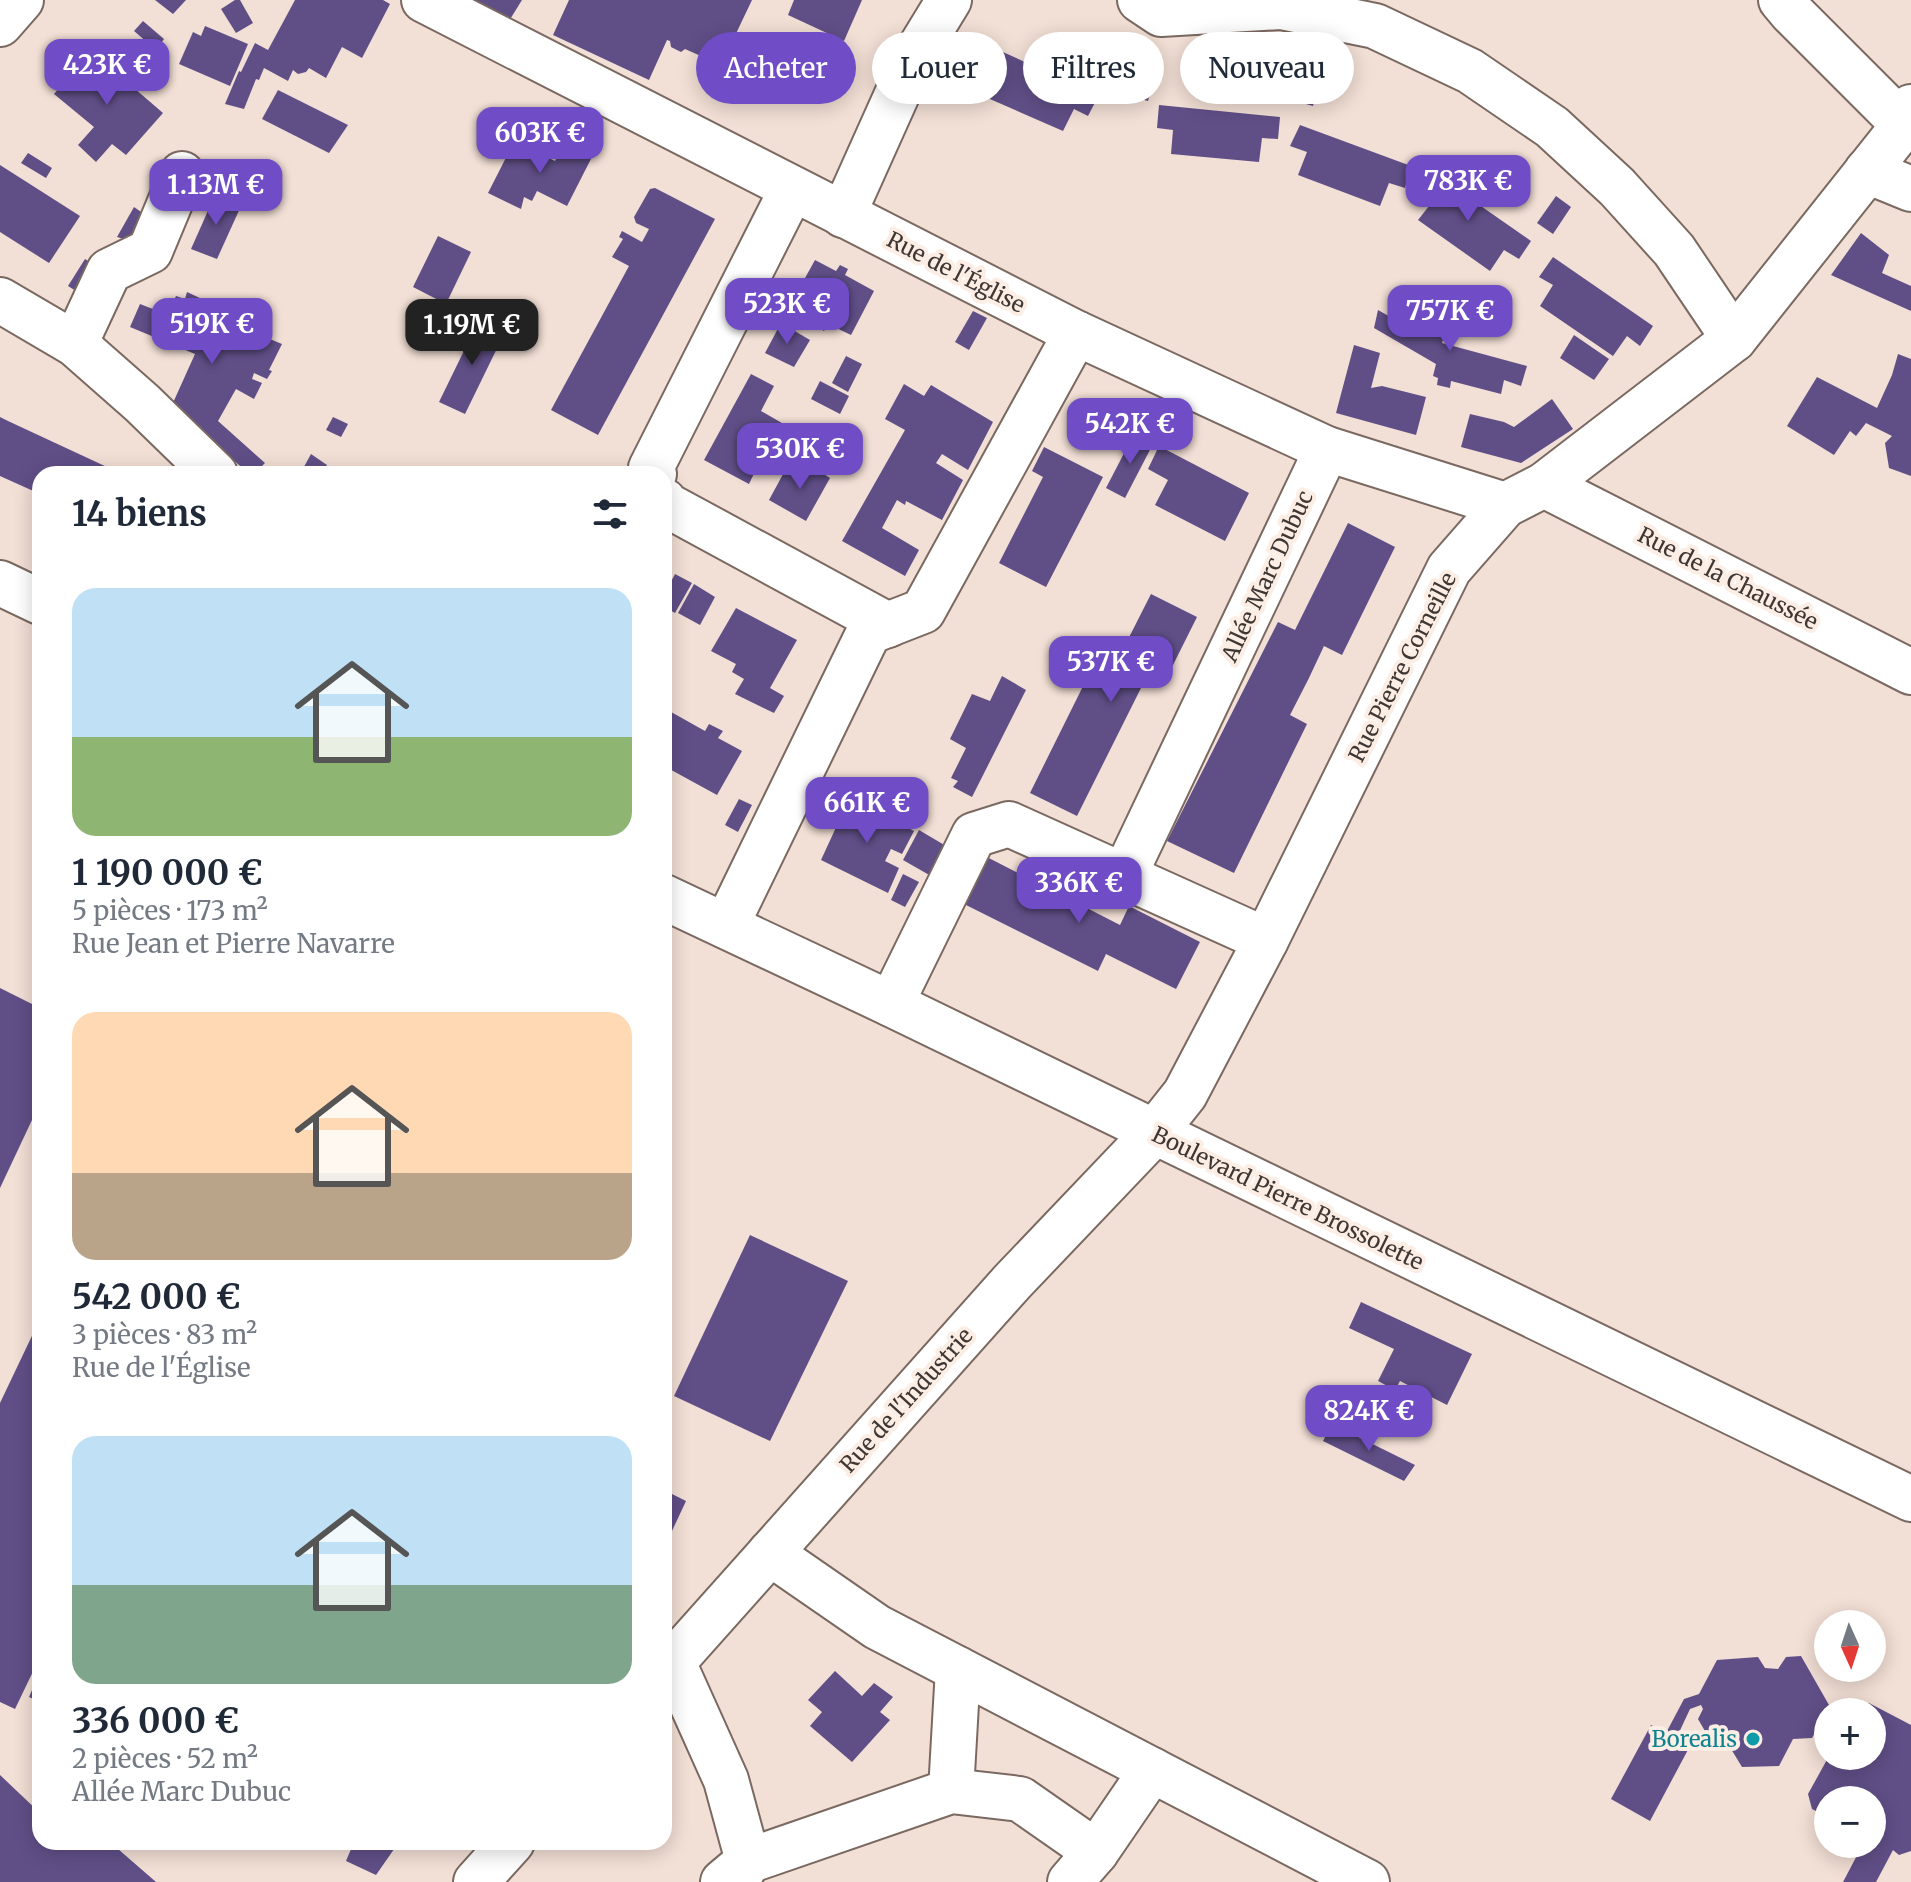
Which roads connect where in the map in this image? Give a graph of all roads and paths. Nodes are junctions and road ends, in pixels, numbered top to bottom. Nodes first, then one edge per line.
1 (21, 0) edge
2 (424, 0) edge
3 (949, 0) edge
4 (1140, 0) edge
5 (1781, 0) edge
6 (0, 24) edge
7 (1908, 116) edge
8 (1867, 171) junction
9 (182, 174) dead end
10 (792, 189) junction
11 (1911, 189) edge
12 (843, 215) junction
13 (0, 300) edge
14 (1076, 333) junction
15 (1734, 339) junction
16 (75, 344) junction
17 (1327, 449) junction
18 (207, 466) edge
19 (652, 466) edge
20 (1544, 485) junction
21 (1505, 505) junction
22 (672, 508) edge
23 (0, 583) edge
24 (32, 598) edge
25 (888, 625) junction
26 (1911, 672) edge
27 (1124, 876) junction
28 (672, 901) edge
29 (726, 926) junction
30 (1266, 940) junction
31 (891, 1004) junction
32 (1154, 1133) junction
33 (1911, 1499) edge
34 (770, 1553) junction
35 (672, 1663) edge
36 (958, 1669) junction
37 (672, 1675) edge
38 (1152, 1770) junction
39 (951, 1791) junction
40 (505, 1850) edge
41 (1083, 1867) edge
42 (736, 1875) edge
43 (476, 1882) edge
44 (1367, 1882) edge

1 - 6 street
2 - 10 street, Rue de l'Église
3 - 12 street
4 - 15 street
5 - 7 street
7 - 8 street, Rue Pierre Corneille
8 - 11 street
8 - 15 street, Rue Pierre Corneille
9 - 16 street
10 - 12 street, Rue de l'Église
10 - 19 street
12 - 14 street, Rue de l'Église
13 - 16 street
14 - 17 street, Rue de l'Église
14 - 25 street
15 - 20 street, Rue Pierre Corneille
16 - 18 street
17 - 21 street, Rue de l'Église
17 - 27 street, Allée Marc Dubuc
20 - 21 street, Rue Pierre Corneille
20 - 26 street, Rue de la Chaussée
21 - 30 street, Rue Pierre Corneille
22 - 25 street
23 - 24 street
25 - 29 street
27 - 30 street
27 - 31 street
28 - 29 street, Boulevard Pierre Brossolette
29 - 31 street, Boulevard Pierre Brossolette
30 - 32 street, Rue Pierre Corneille
31 - 32 street, Boulevard Pierre Brossolette
32 - 33 street, Boulevard Pierre Brossolette
32 - 34 street, Rue de l'Industrie
34 - 35 street, Rue de l'Industrie
34 - 36 street
36 - 38 street
36 - 39 street
37 - 42 street
38 - 41 street
38 - 44 street
39 - 41 street
39 - 42 street
40 - 43 street

